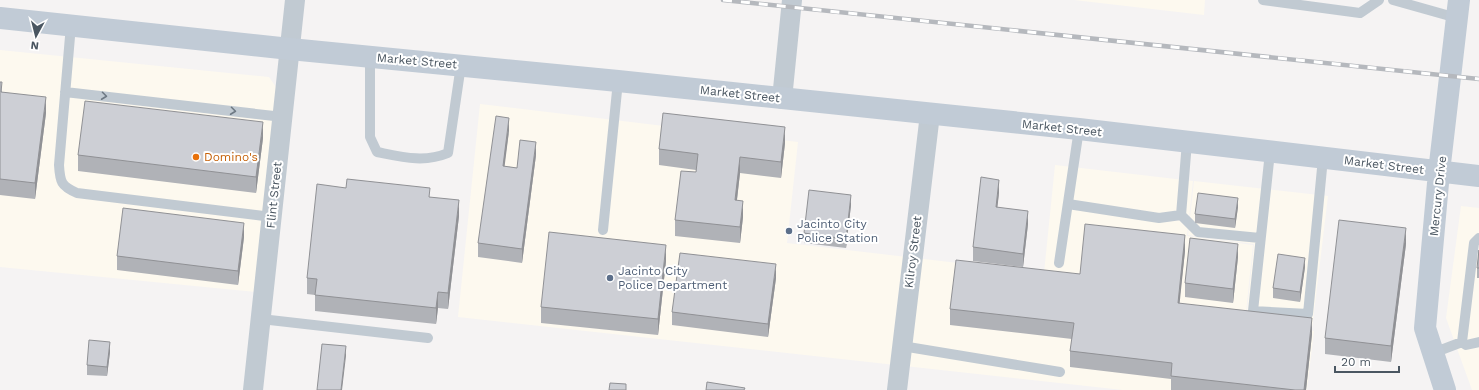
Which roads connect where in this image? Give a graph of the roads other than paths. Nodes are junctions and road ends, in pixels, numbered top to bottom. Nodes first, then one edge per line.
1 (295, 0) edge
2 (792, 0) edge
3 (1263, 0) edge
4 (1379, 0) edge
5 (1393, 0) edge
6 (1458, 9) edge
7 (0, 18) edge
8 (71, 26) junction
9 (290, 50) junction
10 (370, 57) junction
11 (461, 66) junction
12 (618, 81) junction
13 (66, 92) junction
14 (782, 99) junction
15 (930, 114) junction
16 (283, 117) junction
17 (1079, 129) junction
18 (1187, 142) junction
19 (1270, 152) junction
20 (1324, 158) junction
21 (1440, 172) junction
22 (1479, 176) edge
23 (1068, 204) junction
24 (1181, 215) junction
25 (272, 217) junction
26 (603, 230) dead end
27 (1260, 238) junction
28 (1479, 238) edge
29 (1059, 263) dead end
30 (261, 319) junction
31 (428, 338) dead end
32 (1462, 342) junction
33 (1479, 342) edge
34 (902, 346) junction
35 (1433, 353) junction
36 (1060, 372) dead end
37 (253, 390) edge
38 (897, 390) edge
39 (1445, 390) edge

1 - 9 street, Flint Street
2 - 14 street
3 - 4 lane
5 - 6 lane
6 - 21 main road, Mercury Drive
7 - 8 main road, Market Street
8 - 9 main road, Market Street
8 - 13 lane
9 - 10 main road, Market Street
9 - 16 street, Flint Street
10 - 11 main road, Market Street
10 - 11 lane
11 - 12 main road, Market Street
12 - 14 main road, Market Street
12 - 26 lane
13 -> 16 lane
13 - 25 lane
14 - 15 main road, Market Street
15 - 17 main road, Market Street
15 - 34 street, Kilroy Street
16 - 25 street, Flint Street
17 - 18 main road, Market Street
17 - 23 lane
18 - 19 main road, Market Street
18 - 24 lane
19 - 20 main road, Market Street
19 - 27 lane
20 - 21 main road, Market Street
20 - 27 lane
21 - 22 main road, Market Street
21 - 35 main road, Mercury Drive
23 - 24 lane
23 - 29 lane
24 - 27 lane
25 - 30 street, Flint Street
28 - 32 lane
30 - 31 lane
30 - 37 street, Flint Street
32 - 33 lane
32 - 35 lane
34 - 36 lane
34 - 38 street, Kilroy Street
35 - 39 main road, Mercury Drive

